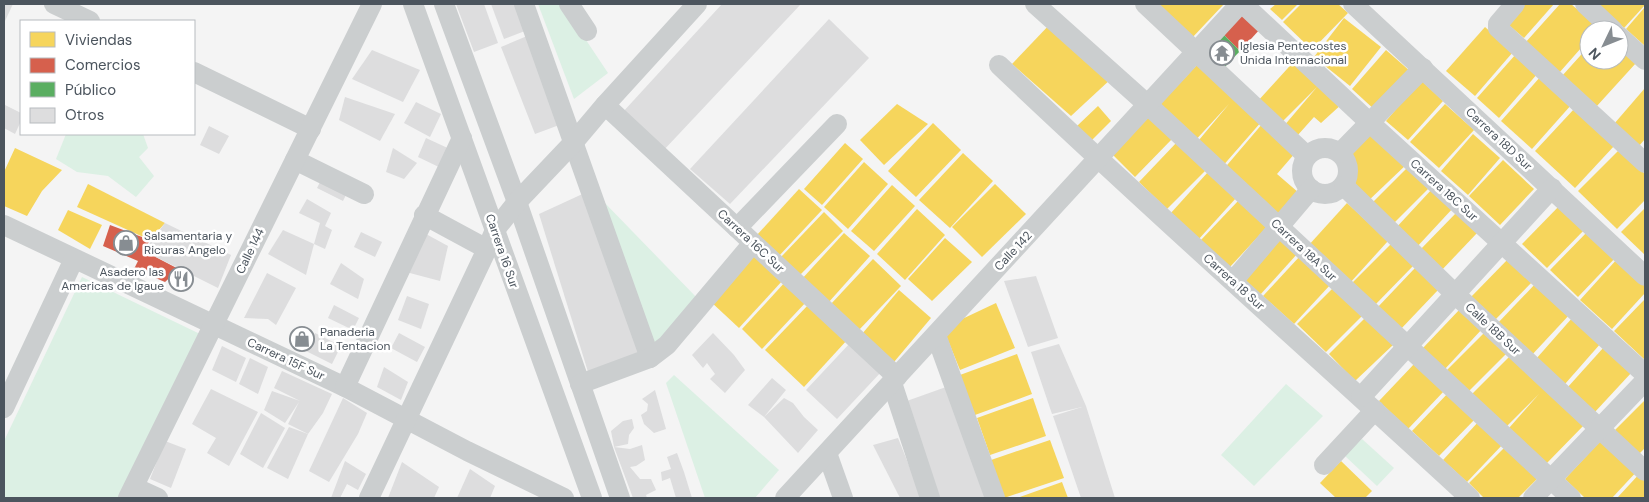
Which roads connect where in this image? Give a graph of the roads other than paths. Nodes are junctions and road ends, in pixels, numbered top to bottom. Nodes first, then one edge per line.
1 (54, 4) edge
2 (372, 4) edge
3 (413, 4) edge
4 (444, 4) edge
5 (524, 4) edge
6 (569, 4) edge
7 (697, 4) edge
8 (1035, 4) edge
9 (1145, 4) edge
10 (1242, 4) edge
11 (1353, 4) edge
12 (1515, 4) edge
13 (1585, 4) edge
14 (88, 20) edge
15 (1602, 20) edge
16 (587, 30) dead end
17 (1629, 45) edge
18 (1197, 51) junction
19 (1645, 60) edge
20 (999, 65) dead end
21 (1423, 68) junction
22 (195, 72) edge
23 (605, 105) junction
24 (1148, 105) junction
25 (1369, 122) junction
26 (837, 124) dead end
27 (311, 129) junction
28 (462, 138) junction
29 (572, 143) junction
30 (1340, 153) junction
31 (1307, 156) junction
32 (1098, 159) junction
33 (295, 160) junction
34 (1645, 163) edge
35 (1344, 186) junction
36 (1552, 188) junction
37 (1311, 189) junction
38 (364, 194) dead end
39 (517, 202) junction
40 (424, 215) junction
41 (4, 225) edge
42 (1279, 227) junction
43 (737, 228) junction
44 (495, 230) junction
45 (753, 243) junction
46 (1503, 243) junction
47 (487, 249) junction
48 (74, 259) junction
49 (1645, 276) edge
50 (1232, 280) junction
51 (1456, 294) junction
52 (214, 325) junction
53 (936, 335) junction
54 (1408, 346) junction
55 (650, 358) junction
56 (1645, 374) edge
57 (894, 380) junction
58 (1645, 381) edge
59 (580, 384) junction
60 (345, 387) junction
61 (1368, 403) junction
62 (4, 408) edge
63 (407, 418) junction
64 (1600, 429) junction
65 (827, 453) junction
66 (1324, 465) dead end
67 (1645, 471) edge
68 (1551, 480) junction
69 (131, 493) edge
70 (158, 498) edge
71 (369, 498) edge
72 (564, 498) edge
73 (592, 498) edge
74 (620, 498) edge
75 (785, 498) edge
76 (843, 498) edge
77 (930, 498) edge
78 (995, 498) edge
79 (1470, 498) edge
80 (1533, 498) edge
81 (1571, 498) edge

1 - 14 street
2 - 27 street, Calle 144
3 - 28 street, Carrera 16 Sur
4 - 39 street
5 - 29 street
6 - 16 street
7 - 23 street
8 - 24 street, Carrera 18A Sur
9 - 18 street
10 - 18 street, Calle 142
10 - 25 street, Carrera 18C Sur
11 - 21 street, Carrera 18D Sur
12 - 34 street
13 - 15 street
17 - 19 street
18 - 24 street, Calle 142
18 - 31 street
20 - 32 street, Carrera 18 Sur
21 - 25 street
21 - 36 street, Carrera 18D Sur
22 - 27 street
23 - 29 street
23 - 43 street, Carrera 16C Sur
24 - 32 street, Calle 142
24 - 42 street, Carrera 18A Sur
25 - 30 street
25 - 46 street, Carrera 18C Sur
26 - 43 street
27 - 33 street, Calle 144
28 - 40 street
28 - 44 street, Carrera 16 Sur
29 - 39 street
29 - 55 street
30 - 31 street
30 - 35 street
31 - 37 street
32 - 50 street, Carrera 18 Sur
32 - 53 street, Calle 142
33 - 38 street
33 - 52 street, Calle 144
35 - 37 street
35 - 51 street, Calle 18B Sur
36 - 46 street
36 - 49 street, Carrera 18D Sur
37 - 42 street
39 - 44 street
39 - 59 street
40 - 47 street
40 - 60 street
41 - 48 street, Carrera 15F Sur
42 - 50 street
42 - 54 street, Carrera 18A Sur
43 - 45 street, Carrera 16C Sur
44 - 47 street
44 - 73 street, Carrera 16 Sur
45 - 55 street
45 - 57 street, Carrera 16C Sur
46 - 51 street
46 - 56 street, Carrera 18C Sur
47 - 63 street
48 - 52 street, Carrera 15F Sur
48 - 62 street
50 - 61 street, Carrera 18 Sur
51 - 54 street
51 - 64 street, Calle 18B Sur
52 - 60 street, Carrera 15F Sur
52 - 69 street, Calle 144
53 - 57 street, Calle 142
53 - 78 street
54 - 61 street
54 - 68 street, Carrera 18A Sur
55 - 59 street
57 - 65 street, Calle 142
57 - 77 street, Carrera 16C Sur
58 - 64 street
59 - 74 street
60 - 63 street, Carrera 15F Sur
61 - 66 street
61 - 79 street, Carrera 18 Sur
63 - 71 street
63 - 72 street, Carrera 15F Sur
64 - 67 street, Calle 18B Sur
64 - 68 street
65 - 75 street, Calle 142
65 - 76 street
68 - 80 street
68 - 81 street, Carrera 18A Sur
69 - 70 street

